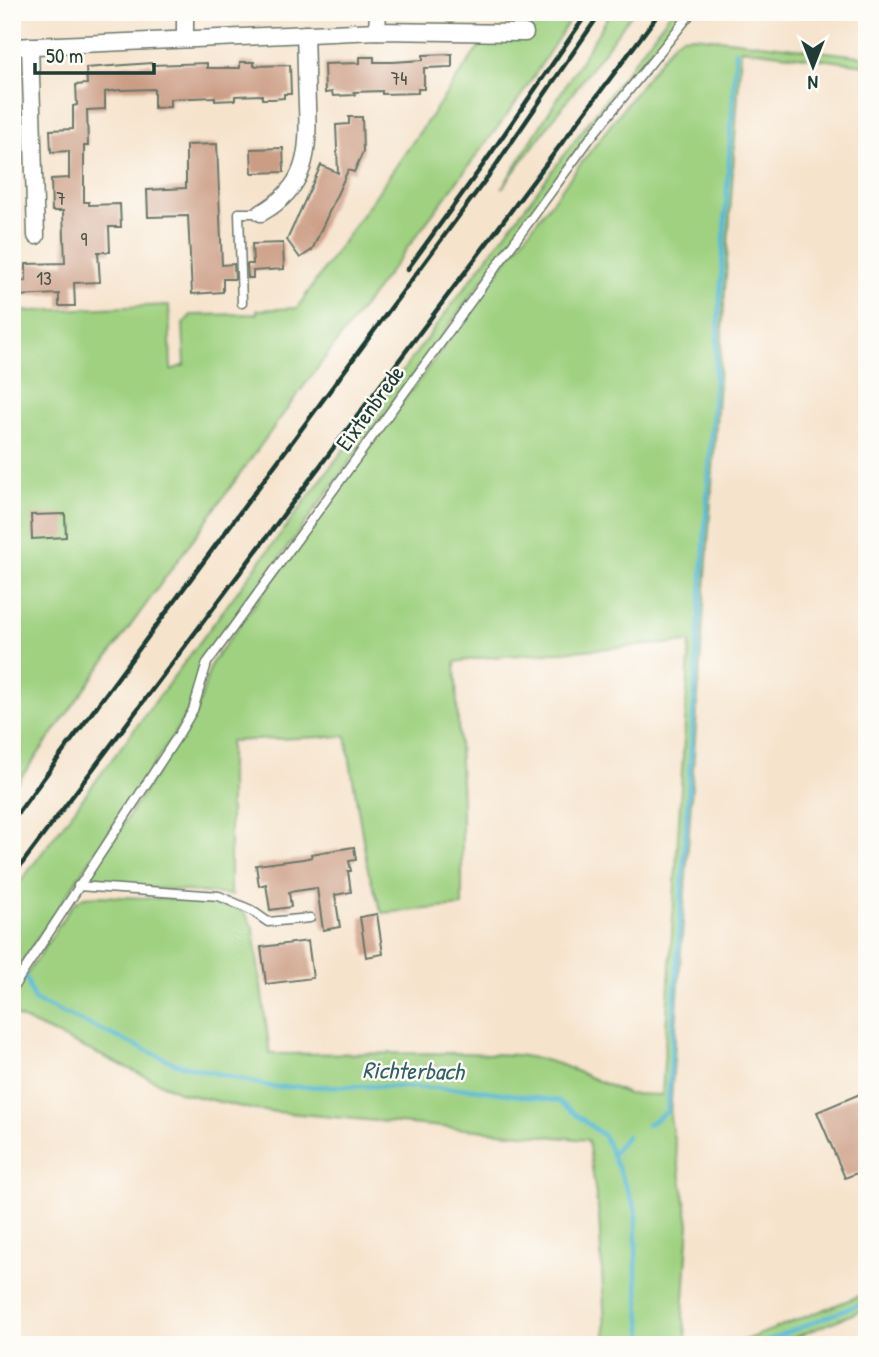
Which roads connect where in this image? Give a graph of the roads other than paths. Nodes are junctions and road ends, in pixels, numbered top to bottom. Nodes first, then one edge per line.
1 (185, 12) edge
2 (378, 12) edge
3 (692, 12) edge
4 (377, 31) junction
5 (525, 33) dead end
6 (305, 34) junction
7 (185, 39) junction
8 (30, 46) junction
9 (12, 47) edge
10 (261, 213) joint
11 (36, 236) dead end
12 (242, 303) dead end
13 (78, 886) junction
14 (310, 918) dead end
15 (12, 989) edge

1 - 7 street
2 - 4 street
3 - 13 lane, Eixtenbrede
4 - 5 street
4 - 6 street
6 - 7 street
6 - 10 street
7 - 8 street
8 - 9 street
8 - 11 street
10 - 12 lane
13 - 14 lane
13 - 15 lane, Eixtenbrede

